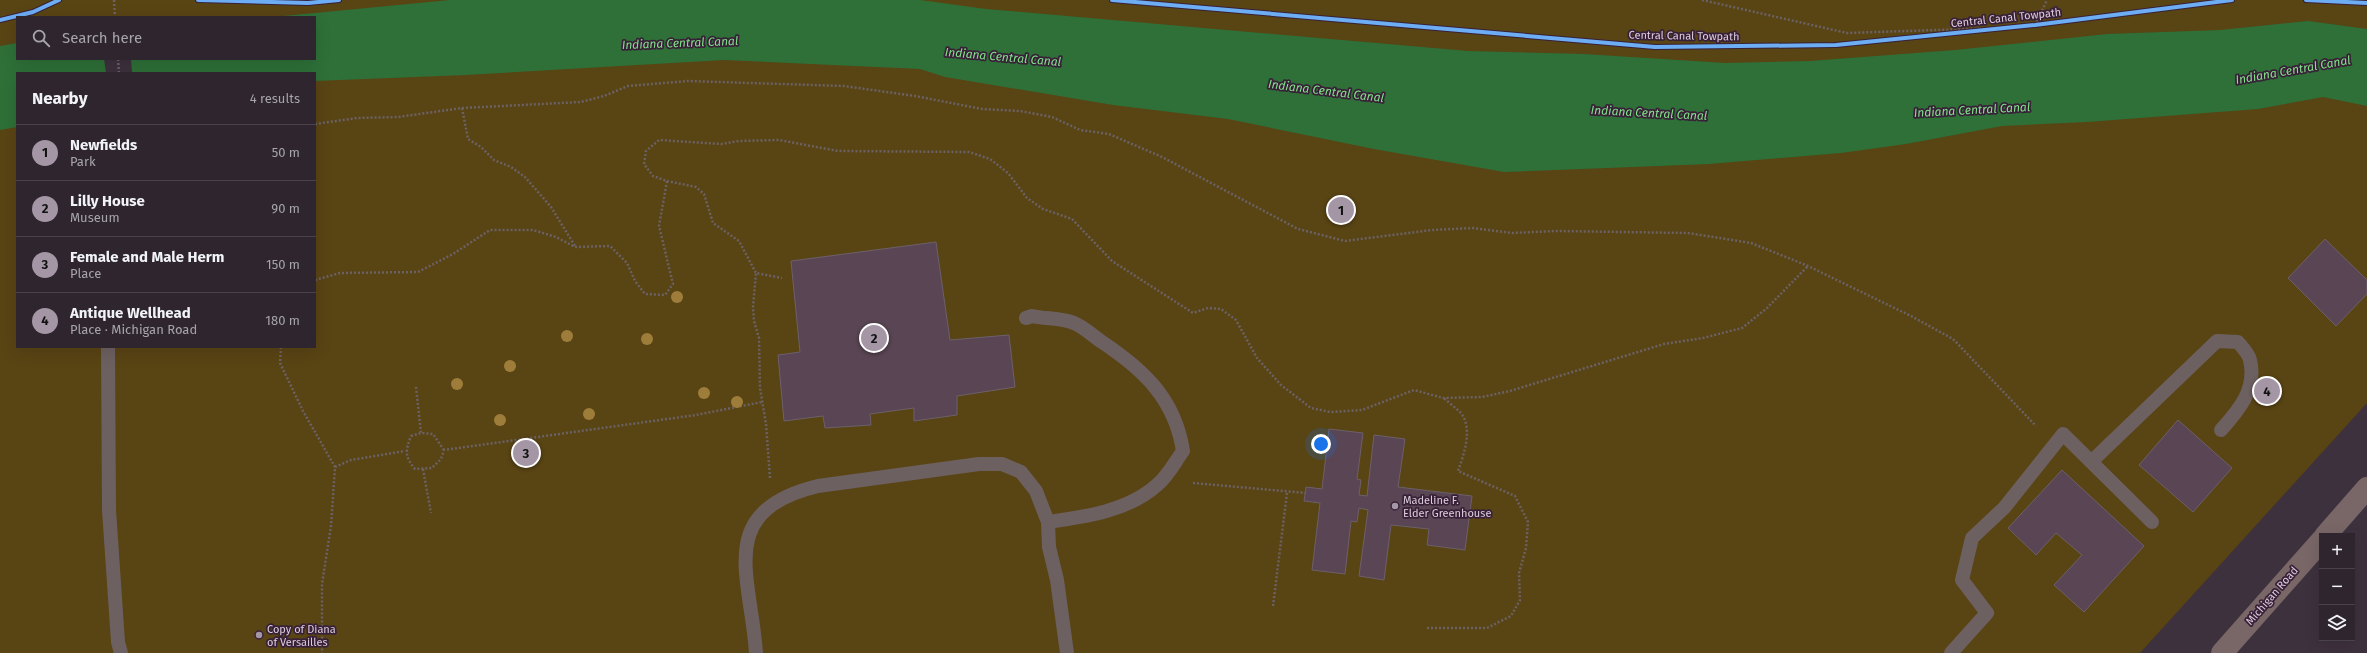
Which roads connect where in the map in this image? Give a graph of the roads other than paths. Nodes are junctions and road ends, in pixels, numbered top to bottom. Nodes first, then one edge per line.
1 (1026, 318) dead end
2 (108, 348) edge
3 (2221, 430) dead end
4 (2091, 462) junction
5 (2367, 488) edge
6 (1048, 522) junction
7 (2152, 522) dead end
8 (2328, 533) edge
9 (2319, 543) edge
10 (121, 653) edge
11 (756, 653) edge
12 (1067, 653) edge
13 (1951, 653) edge
14 (2222, 653) edge

1 - 6 lane
2 - 10 lane
3 - 4 lane
4 - 7 lane
4 - 13 lane
5 - 8 main road
6 - 11 lane
6 - 12 lane
9 - 14 main road, Michigan Road

